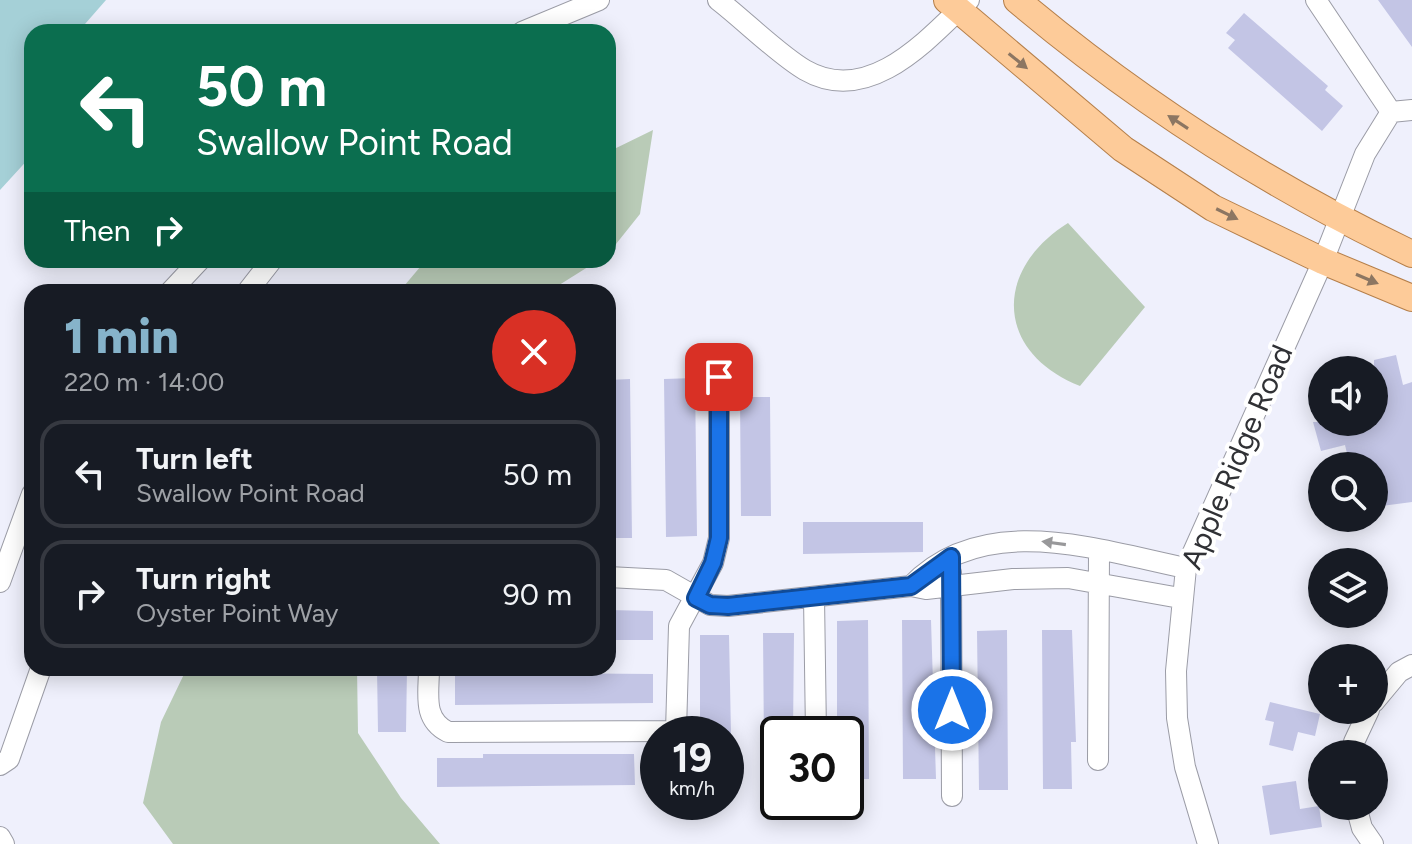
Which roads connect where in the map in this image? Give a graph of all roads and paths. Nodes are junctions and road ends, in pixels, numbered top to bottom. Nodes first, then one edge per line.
1 (599, 0) edge
2 (718, 0) edge
3 (1017, 0) edge
4 (1316, 0) edge
5 (958, 4) edge
6 (541, 24) edge
7 (1412, 110) edge
8 (1391, 112) junction
9 (1340, 220) junction
10 (1412, 254) edge
11 (1323, 261) junction
12 (192, 268) edge
13 (266, 268) edge
14 (178, 284) edge
15 (253, 284) edge
16 (1412, 298) edge
17 (719, 377) dead end
18 (24, 516) edge
19 (1099, 551) junction
20 (951, 557) junction
21 (1186, 568) junction
22 (616, 577) edge
23 (0, 582) edge
24 (1096, 583) junction
25 (911, 586) junction
26 (950, 587) junction
27 (814, 597) junction
28 (696, 598) junction
29 (1180, 598) junction
30 (1412, 665) edge
31 (38, 676) edge
32 (429, 676) edge
33 (1388, 685) edge
34 (816, 716) edge
35 (1098, 760) dead end
36 (0, 765) edge
37 (952, 796) dead end
38 (1360, 820) edge
39 (0, 837) edge
40 (4, 844) edge
41 (1208, 844) edge
42 (1373, 844) edge

1 - 6 street
2 - 5 street
9 -> 3 main road
4 - 8 street
5 -> 11 main road
7 - 8 street
8 - 9 street, Apple Ridge Road
9 - 10 main road
9 - 11 street, Apple Ridge Road
11 -> 16 main road
11 - 21 street, Apple Ridge Road
12 - 14 street
13 - 15 street
17 - 28 street
18 - 23 street
19 -> 20 street
19 - 21 street
19 - 24 street
20 - 25 street
20 - 26 street
21 - 29 street, Apple Ridge Road
22 - 28 street
24 - 26 street
24 - 29 street
24 - 35 street
25 - 26 street
25 - 27 street
26 - 37 street
27 - 28 street
27 - 34 street
28 - 32 street
29 - 41 street, Apple Ridge Road
30 - 33 street
31 - 36 street
38 - 42 street
39 - 40 street

